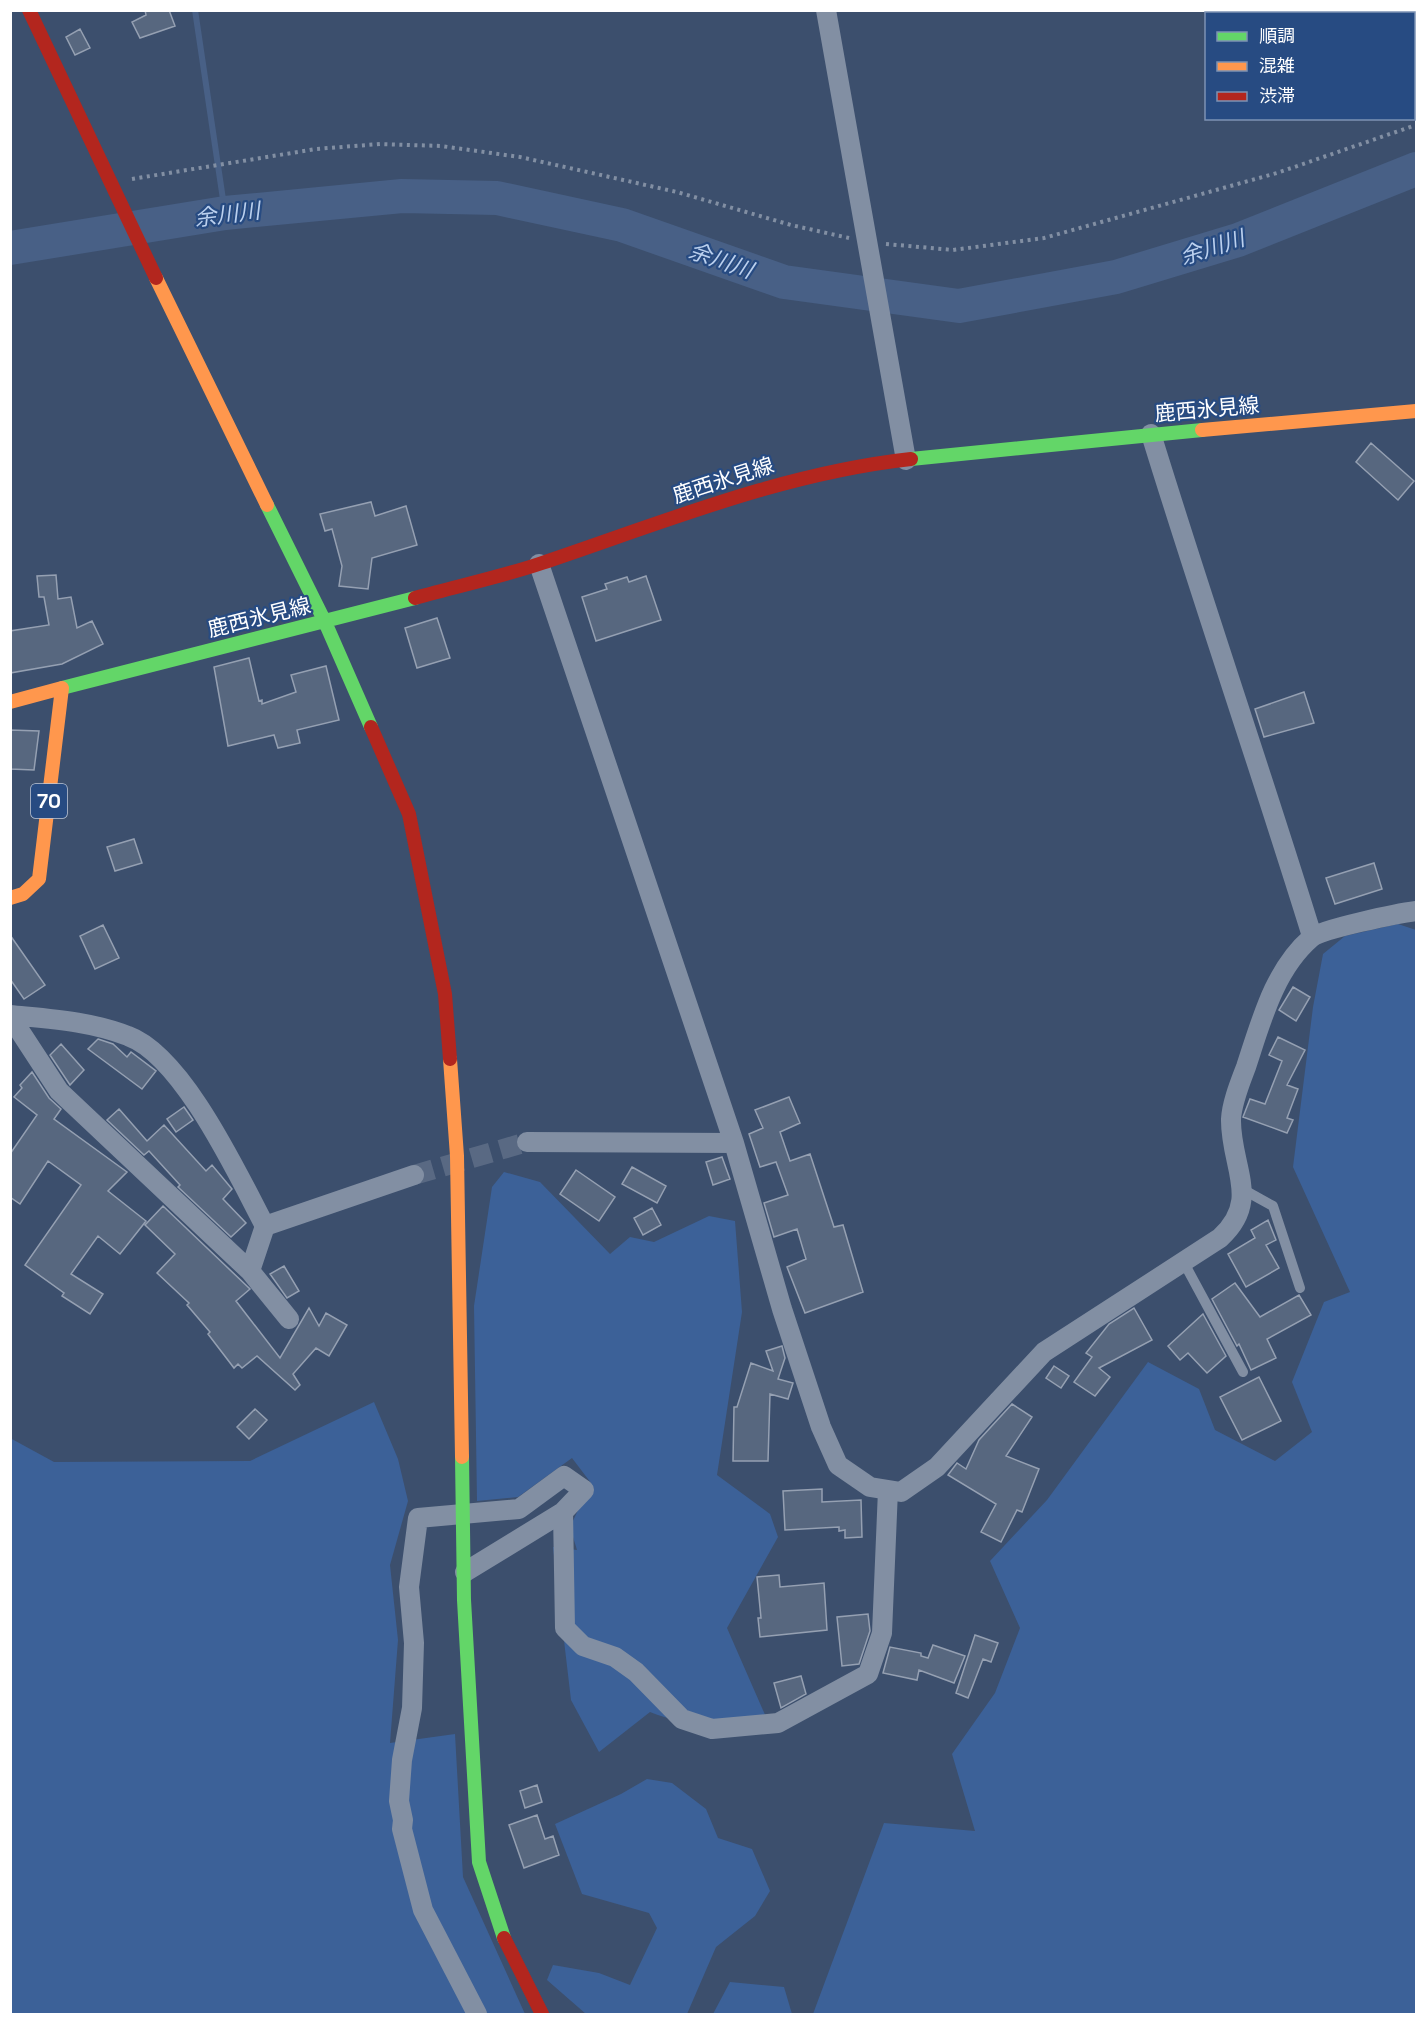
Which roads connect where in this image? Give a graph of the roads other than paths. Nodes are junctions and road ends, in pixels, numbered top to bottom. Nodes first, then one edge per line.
1 (29, 10) edge
2 (826, 10) edge
3 (1416, 411) edge
4 (1151, 434) junction
5 (906, 460) junction
6 (538, 564) junction
7 (325, 622) junction
8 (62, 688) junction
9 (10, 702) edge
10 (10, 898) edge
11 (1416, 911) edge
12 (1312, 936) junction
13 (10, 1015) edge
14 (527, 1142) tunnel mouth
15 (734, 1143) junction
16 (414, 1175) tunnel mouth
17 (1244, 1190) junction
18 (265, 1226) junction
19 (1183, 1261) junction
20 (250, 1271) junction
21 (1300, 1288) dead end
22 (289, 1319) dead end
23 (1243, 1372) dead end
24 (888, 1490) junction
25 (563, 1512) junction
26 (465, 1572) junction
27 (477, 2014) edge
28 (542, 2014) edge

1 - 7 street
2 - 5 street
3 - 4 street, 鹿西氷見線
4 - 5 street, 鹿西氷見線
4 - 12 street
5 - 6 street, 鹿西氷見線
6 - 7 street, 鹿西氷見線
6 - 15 street
7 - 8 street, 鹿西氷見線
7 - 26 street
8 - 9 street, 鹿西氷見線
8 - 10 street, 70
11 - 12 street
12 - 17 street
13 - 18 street
13 - 20 street
14 - 15 street
15 - 24 street
16 - 18 street
17 - 19 street
17 - 21 lane
18 - 20 street
19 - 23 lane
19 - 24 street
20 - 22 street
24 - 25 street
25 - 26 street
25 - 27 street
26 - 28 street

